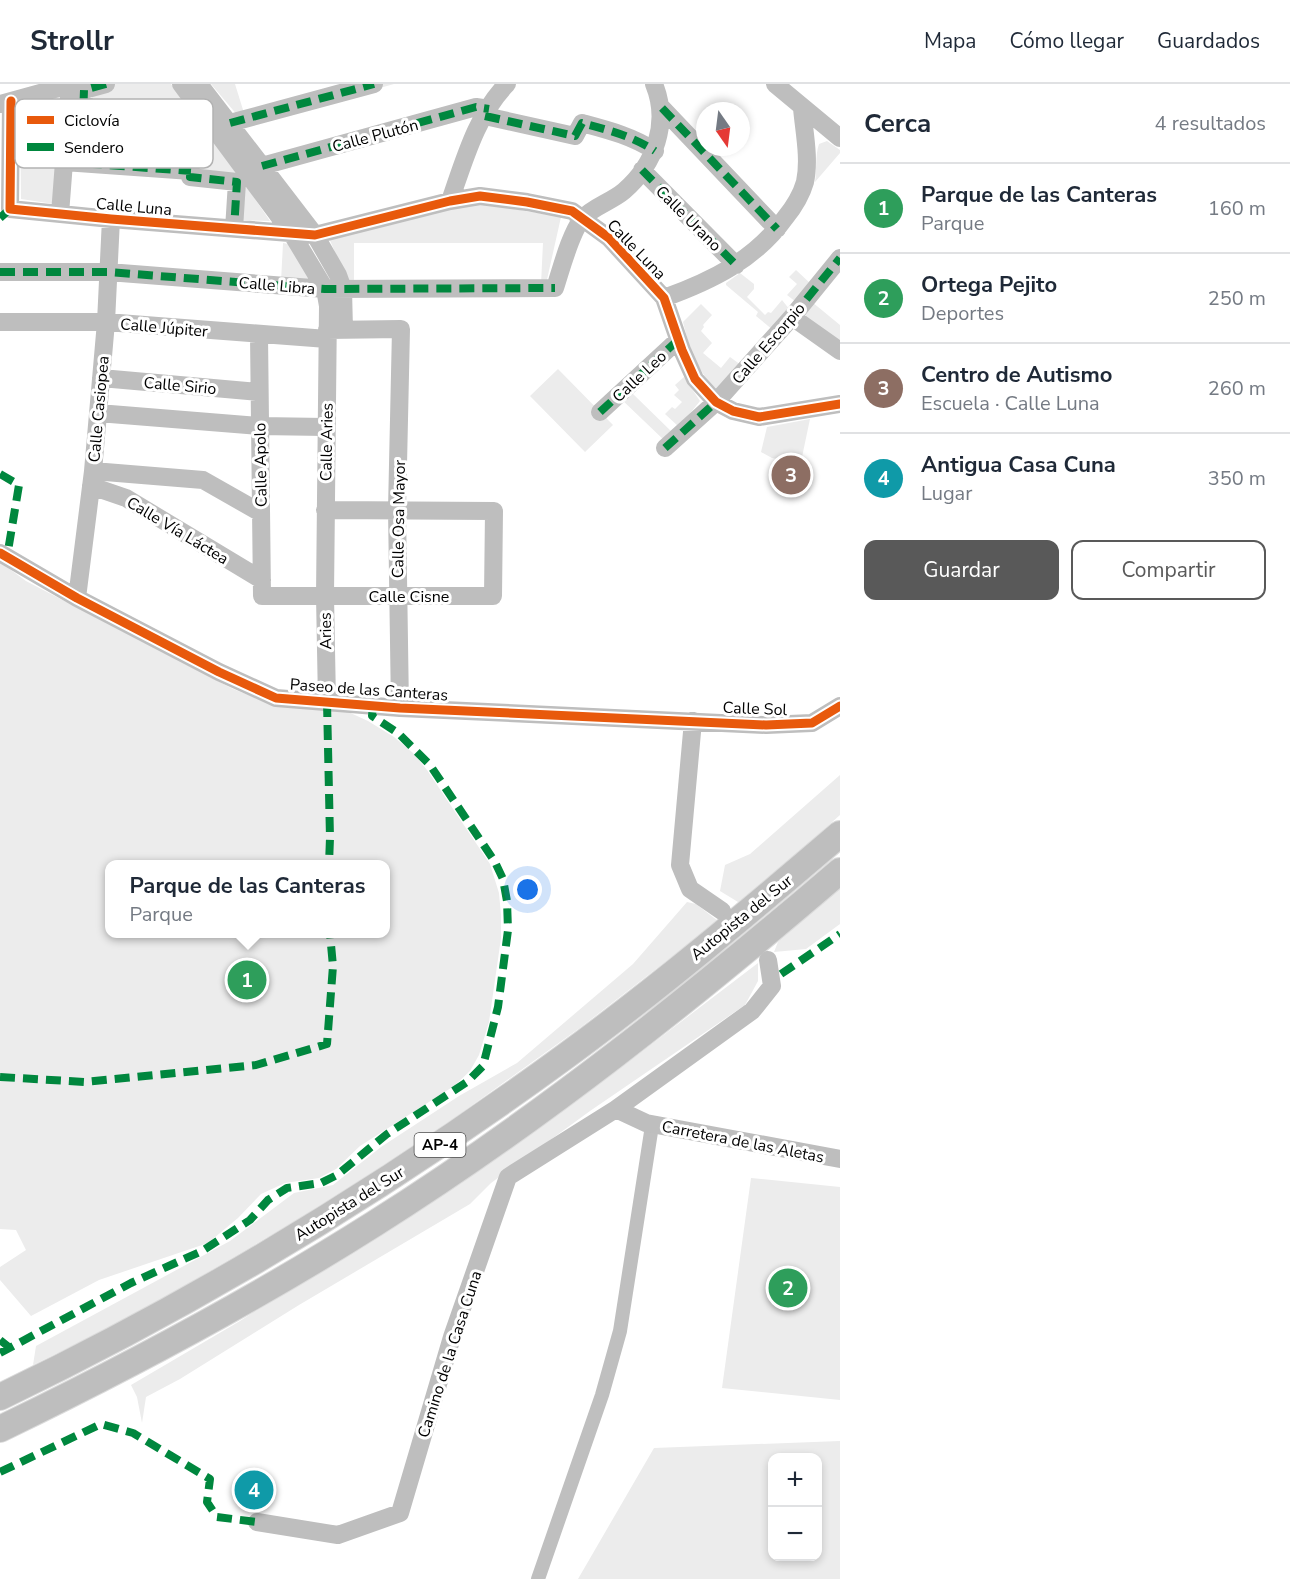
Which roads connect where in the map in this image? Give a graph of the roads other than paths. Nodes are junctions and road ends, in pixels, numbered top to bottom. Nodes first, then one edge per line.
1 (71, 84) edge
2 (106, 84) edge
3 (181, 84) edge
4 (199, 84) edge
5 (374, 84) edge
6 (507, 84) edge
7 (654, 84) edge
8 (775, 84) edge
9 (20, 99) edge
10 (73, 99) edge
11 (81, 99) edge
12 (192, 99) edge
13 (211, 99) edge
14 (213, 102) edge
15 (6, 103) edge
16 (662, 108) junction
17 (802, 108) junction
18 (487, 112) junction
19 (230, 123) junction
20 (213, 127) edge
21 (840, 138) edge
22 (655, 151) junction
23 (262, 166) junction
24 (64, 168) edge
25 (149, 168) edge
26 (191, 168) edge
27 (642, 170) junction
28 (191, 171) junction
29 (450, 201) junction
30 (5, 214) edge
31 (60, 214) junction
32 (583, 218) junction
33 (111, 219) junction
34 (234, 229) junction
35 (777, 229) junction
36 (292, 234) junction
37 (315, 235) junction
38 (840, 259) edge
39 (736, 266) junction
40 (0, 272) edge
41 (108, 272) junction
42 (334, 289) junction
43 (664, 298) junction
44 (792, 317) junction
45 (0, 322) edge
46 (105, 322) junction
47 (401, 329) joint
48 (333, 333) junction
49 (259, 335) junction
50 (678, 340) junction
51 (840, 351) edge
52 (101, 378) junction
53 (259, 392) junction
54 (716, 402) junction
55 (840, 404) edge
56 (600, 412) dead end
57 (98, 413) junction
58 (260, 426) junction
59 (326, 427) junction
60 (665, 447) dead end
61 (92, 478) junction
62 (325, 510) junction
63 (397, 510) junction
64 (261, 513) junction
65 (0, 553) edge
66 (262, 588) junction
67 (325, 596) junction
68 (397, 597) junction
69 (77, 598) junction
70 (327, 702) junction
71 (840, 706) edge
72 (400, 708) junction
73 (664, 720) joint
74 (693, 720) junction
75 (840, 834) edge
76 (840, 871) edge
77 (722, 911) dead end
78 (768, 960) dead end
79 (616, 1109) junction
80 (840, 1159) edge
81 (0, 1397) edge
82 (0, 1429) edge
83 (257, 1522) dead end

1 - 9 street
1 - 10 street
2 - 11 street
3 - 12 street
4 - 13 street, Calle Aries
5 - 19 street
6 - 18 street
7 - 16 street
8 - 17 street
14 - 19 street, Calle Aries
15 - 30 street
16 - 22 street
16 - 35 street
17 - 21 street
17 - 35 street
18 - 22 street, Calle Plutón
18 - 23 street, Calle Plutón
18 - 29 street
19 - 23 street, Calle Aries
20 - 36 street
22 - 27 street
23 - 37 street, Calle Aries
24 - 31 street
25 - 28 street
26 - 28 street
27 - 32 street
27 - 39 street, Calle Urano
28 - 34 street
29 - 32 street, Calle Luna
29 - 37 street, Calle Luna
30 - 31 street, Calle Luna
31 - 33 street, Calle Luna
32 - 42 street, Calle Libra
32 - 43 street, Calle Luna
33 - 34 street, Calle Luna
33 - 41 street, Calle Casiopea
34 - 36 street, Calle Luna
35 - 39 street
36 - 37 street, Calle Luna
36 - 42 street
37 - 42 street, Calle Aries
38 - 44 street, Calle Escorpio
39 - 43 street
40 - 41 street, Calle Libra
41 - 42 street, Calle Libra
41 - 46 street, Calle Casiopea
42 - 48 street, Calle Aries
43 - 50 street, Calle Luna
44 - 51 street
44 - 54 street, Calle Escorpio
45 - 46 street, Calle Júpiter
46 - 49 street, Calle Júpiter
46 - 52 street, Calle Casiopea
47 - 48 street, Calle Júpiter
47 - 63 street, Calle Osa Mayor
48 - 49 street, Calle Júpiter
48 - 59 street, Calle Aries
49 - 53 street, Calle Apolo
50 - 54 street, Calle Luna
50 - 56 street, Calle Leo
52 - 53 street, Calle Sirio
52 - 57 street, Calle Casiopea
53 - 58 street, Calle Apolo
54 - 55 street, Calle Luna
54 - 60 street, Calle Escorpio
57 - 58 street
57 - 61 street, Calle Casiopea
58 - 59 street
58 - 64 street, Calle Apolo
59 - 62 street, Calle Aries
61 - 64 street
61 - 66 street, Calle Vía Láctea
61 - 69 street, Calle Casiopea
62 - 63 street
62 - 67 street, Calle Aries
63 - 68 street, Calle Osa Mayor
63 - 68 street, Calle Cisne
64 - 66 street, Calle Apolo
65 - 69 street, Paseo de las Canteras
66 - 67 street, Calle Cisne
67 - 68 street, Calle Cisne
67 - 70 street, Aries
68 - 72 street, Calle Osa Mayor
69 - 70 street, Paseo de las Canteras
70 - 72 street, Paseo de las Canteras
71 - 74 street, Calle Sol
72 - 73 street, Paseo de las Canteras
73 - 74 street, Calle Sol
74 - 77 street
75 - 81 highway, Autopista del Sur / AP-4
76 - 82 highway, Autopista del Sur / AP-4
78 - 79 street, Camino de la Casa Cuna
79 - 80 street, Carretera de las Aletas
79 - 83 street, Camino de la Casa Cuna

